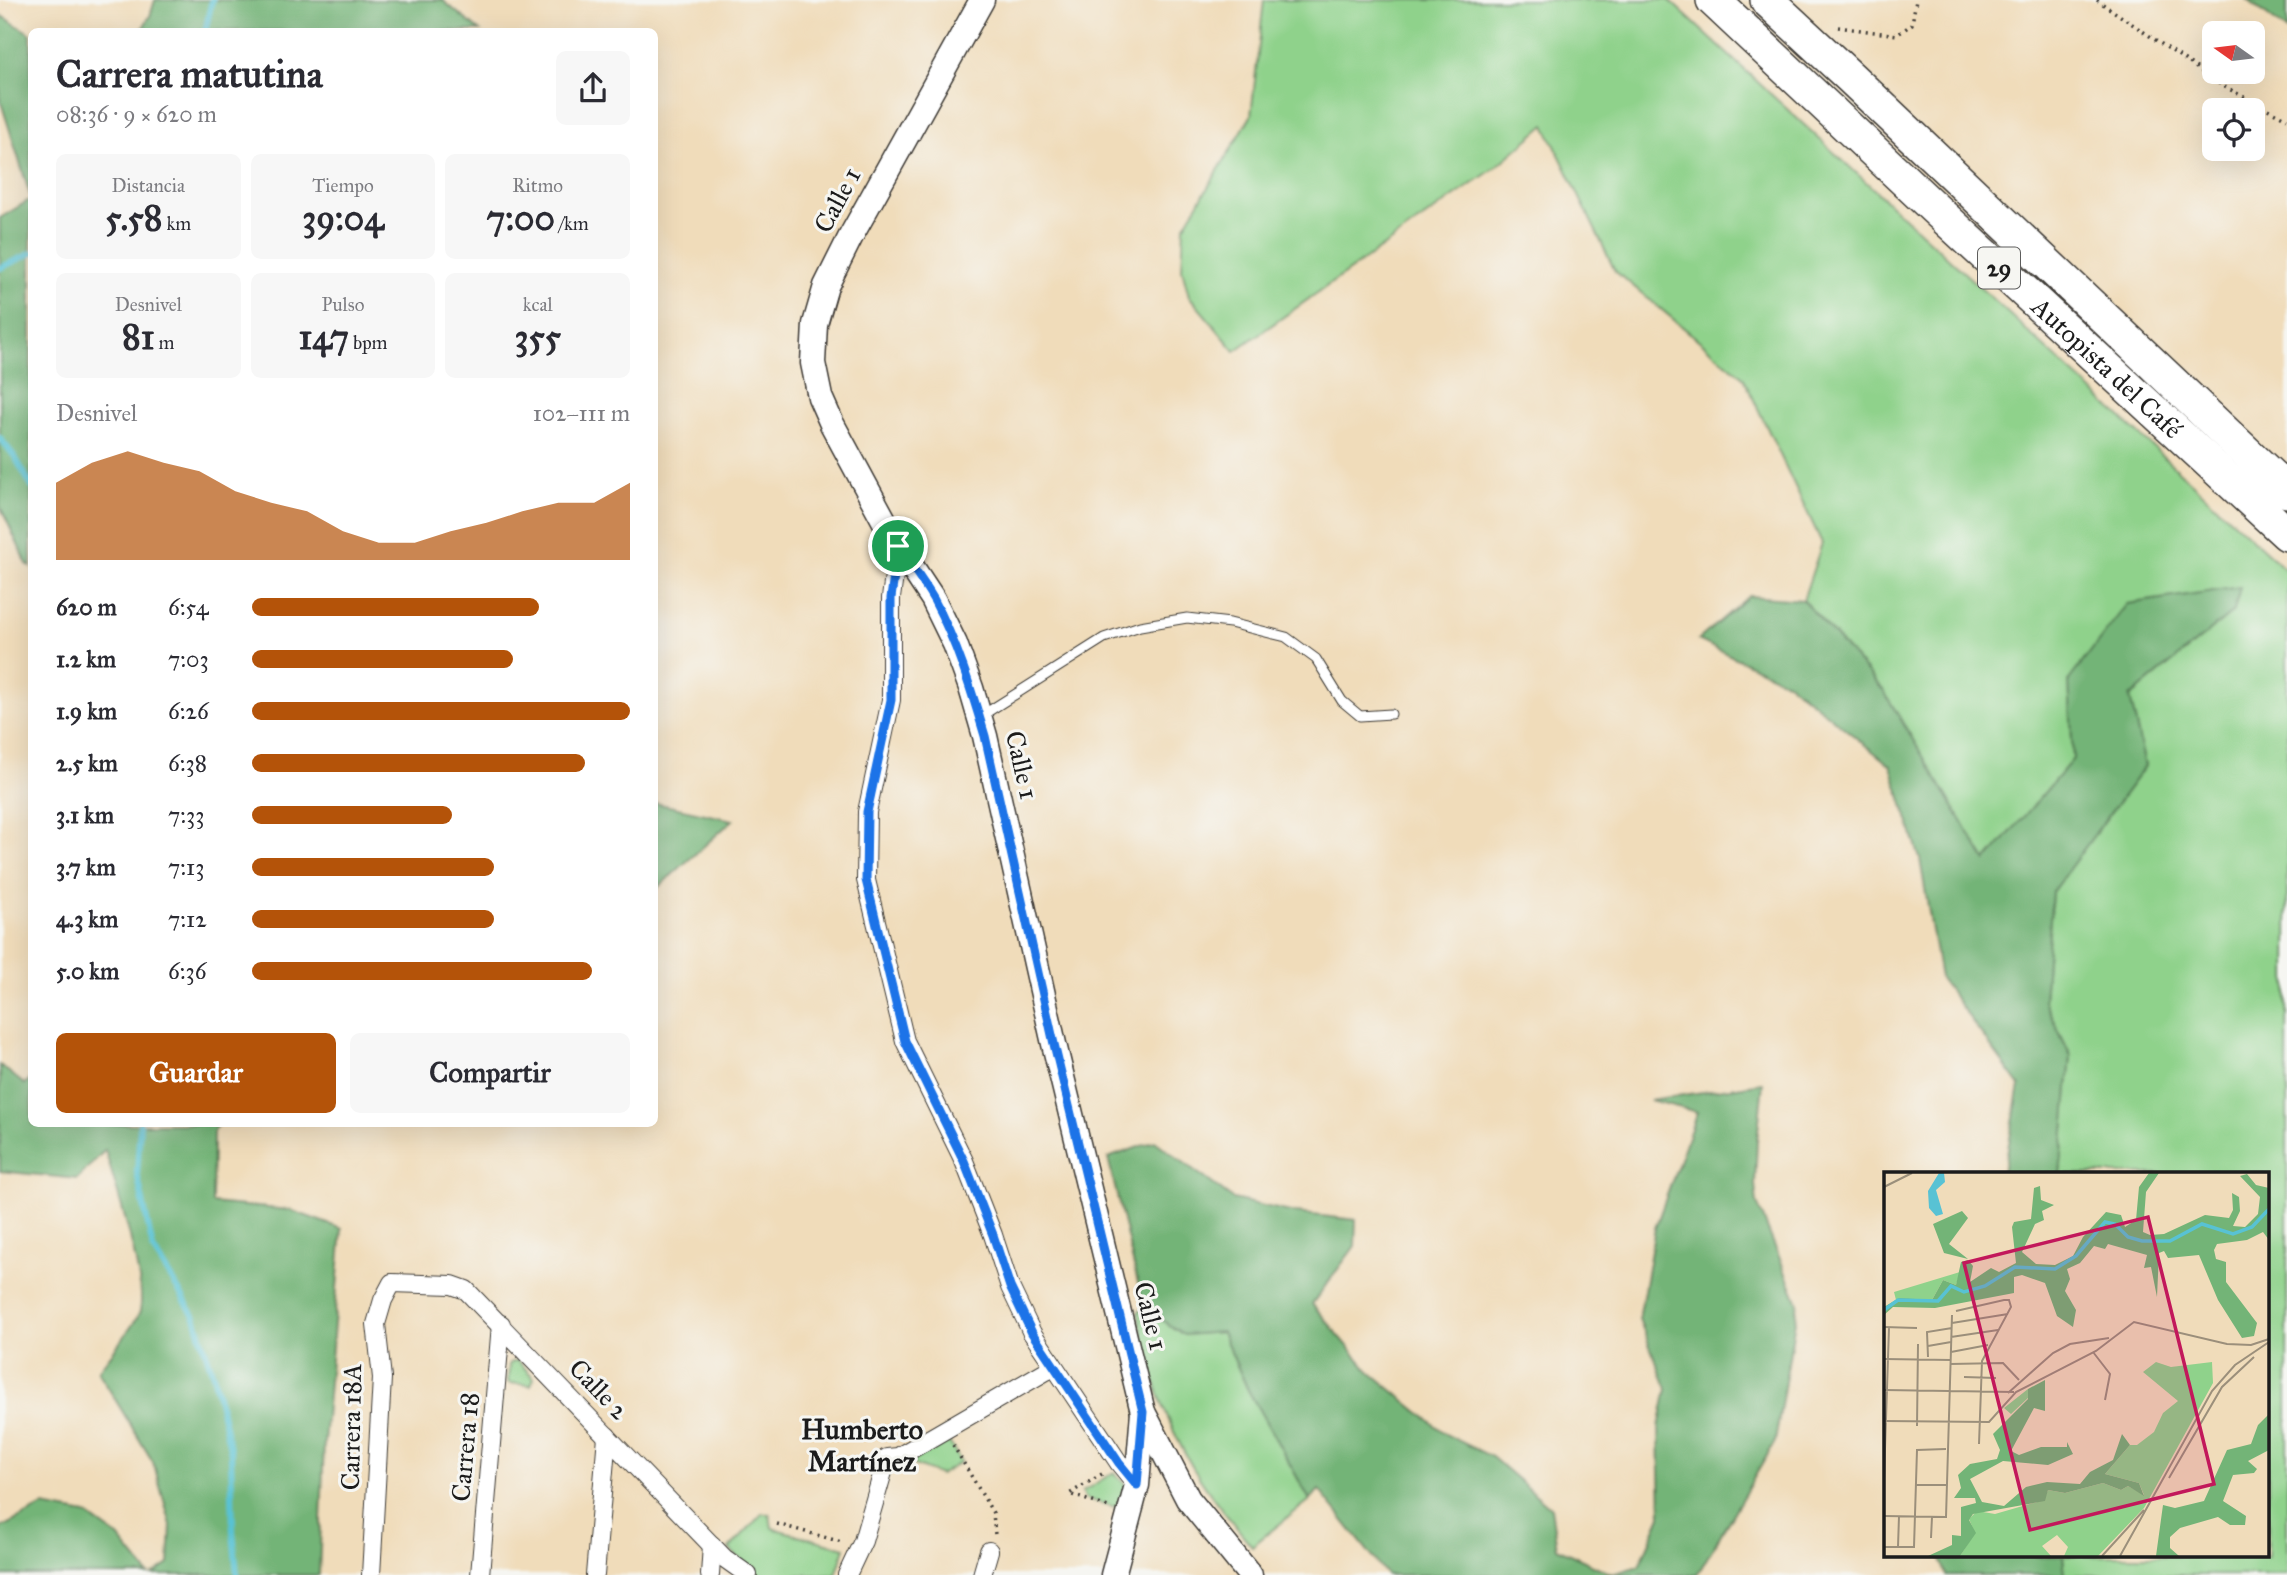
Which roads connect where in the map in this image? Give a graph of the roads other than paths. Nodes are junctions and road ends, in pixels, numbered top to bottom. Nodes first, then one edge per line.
1 (982, 0) edge
2 (1713, 0) edge
3 (1767, 0) edge
4 (2287, 491) edge
5 (2287, 534) edge
6 (898, 546) junction
7 (1391, 714) dead end
8 (980, 717) junction
9 (392, 1283) joint
10 (501, 1324) junction
11 (1053, 1367) junction
12 (1143, 1412) junction
13 (607, 1436) junction
14 (1137, 1485) junction
15 (712, 1545) junction
16 (989, 1551) road end
17 (371, 1575) edge
18 (480, 1575) edge
19 (596, 1575) edge
20 (710, 1575) edge
21 (748, 1575) edge
22 (847, 1575) edge
23 (982, 1575) edge
24 (1113, 1575) edge
25 (1250, 1575) edge

1 - 6 street, Calle 1
2 - 5 highway, Autopista del Café / 29
3 - 4 highway, Autopista del Café / 29
6 - 8 street, Calle 1
6 - 11 street
7 - 8 lane
8 - 12 street, Calle 1
9 - 10 street, Calle 2
9 - 17 street, Carrera 18A
10 - 13 street, Calle 2
10 - 18 street, Carrera 18
11 - 14 street
11 - 22 street
12 - 14 street
12 - 25 street, Calle 1
13 - 15 street, Calle 2
13 - 19 street
14 - 24 street
15 - 20 street
15 - 21 street, Calle 2
16 - 23 street

